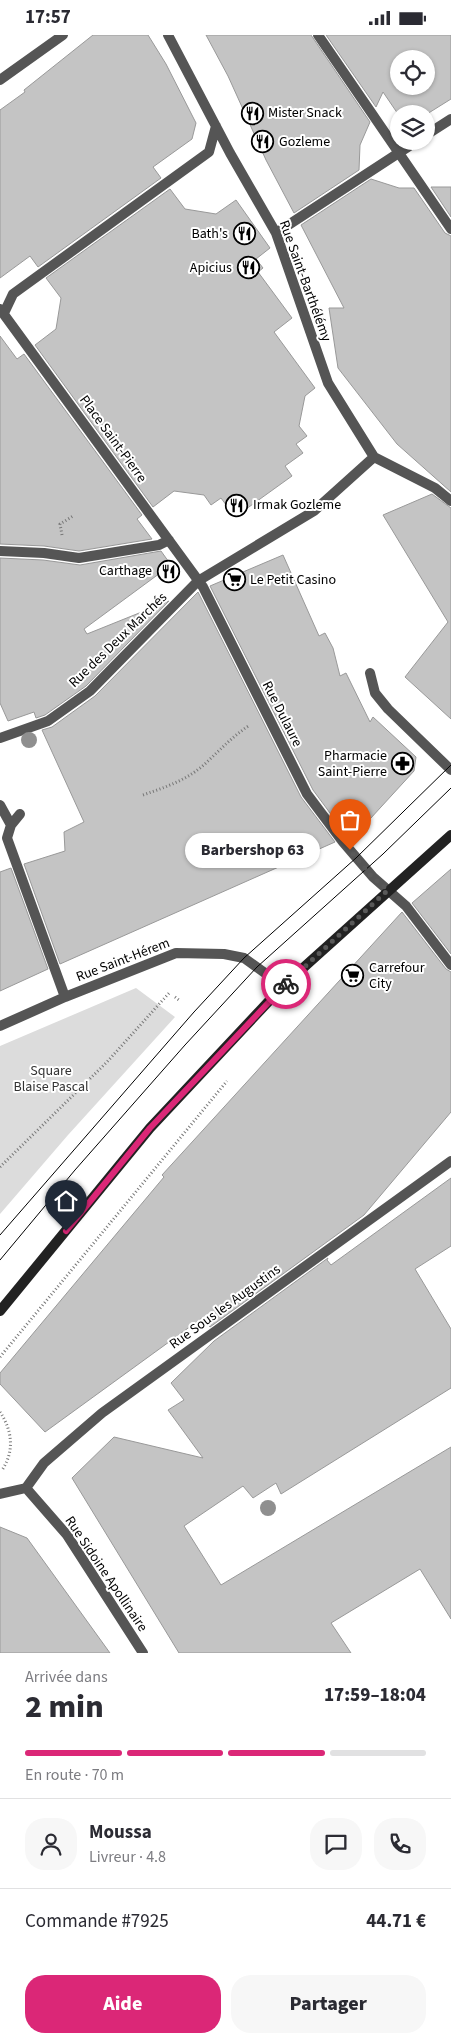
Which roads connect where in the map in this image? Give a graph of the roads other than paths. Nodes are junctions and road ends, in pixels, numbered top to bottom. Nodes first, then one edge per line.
1 (63, 35) edge
2 (168, 35) edge
3 (318, 35) edge
4 (0, 80) edge
5 (451, 119) edge
6 (216, 126) junction
7 (435, 129) edge
8 (404, 150) edge
9 (398, 154) junction
10 (451, 229) edge
11 (276, 233) junction
12 (2, 311) edge
13 (374, 457) junction
14 (451, 501) edge
15 (169, 540) junction
16 (0, 551) edge
17 (201, 584) junction
18 (370, 673) dead end
19 (0, 739) edge
20 (451, 770) edge
21 (0, 805) edge
22 (20, 814) dead end
23 (11, 825) junction
24 (451, 835) edge
25 (388, 890) junction
26 (451, 965) edge
27 (283, 986) junction
28 (65, 997) junction
29 (0, 1026) edge
30 (451, 1161) edge
31 (0, 1311) edge
32 (26, 1488) junction
33 (0, 1494) edge
34 (142, 1653) edge

1 - 4 street
2 - 6 street, Rue Saint-Barthélémy
3 - 9 street
5 - 7 street
6 - 11 street, Rue Saint-Barthélémy
6 - 12 street, Place Saint-Pierre
8 - 9 street
9 - 10 street
9 - 11 street
11 - 13 street, Rue Saint-Barthélémy
12 - 15 street, Place Saint-Pierre
13 - 14 street
13 - 17 street
15 - 16 street
15 - 17 street, Place Saint-Pierre
17 - 19 street, Rue des Deux Marchés
17 - 25 street, Rue Dulaure
18 - 20 street
21 - 23 street
22 - 23 street
23 - 28 street
24 - 25 main road
25 - 26 street, Rue Dulaure
25 - 27 main road
27 - 28 street, Rue Saint-Hérem
27 - 31 main road
28 - 29 street, Rue Saint-Hérem
30 - 32 street, Rue Sous les Augustins
32 - 33 street
32 - 34 street, Rue Sidoine Apollinaire

